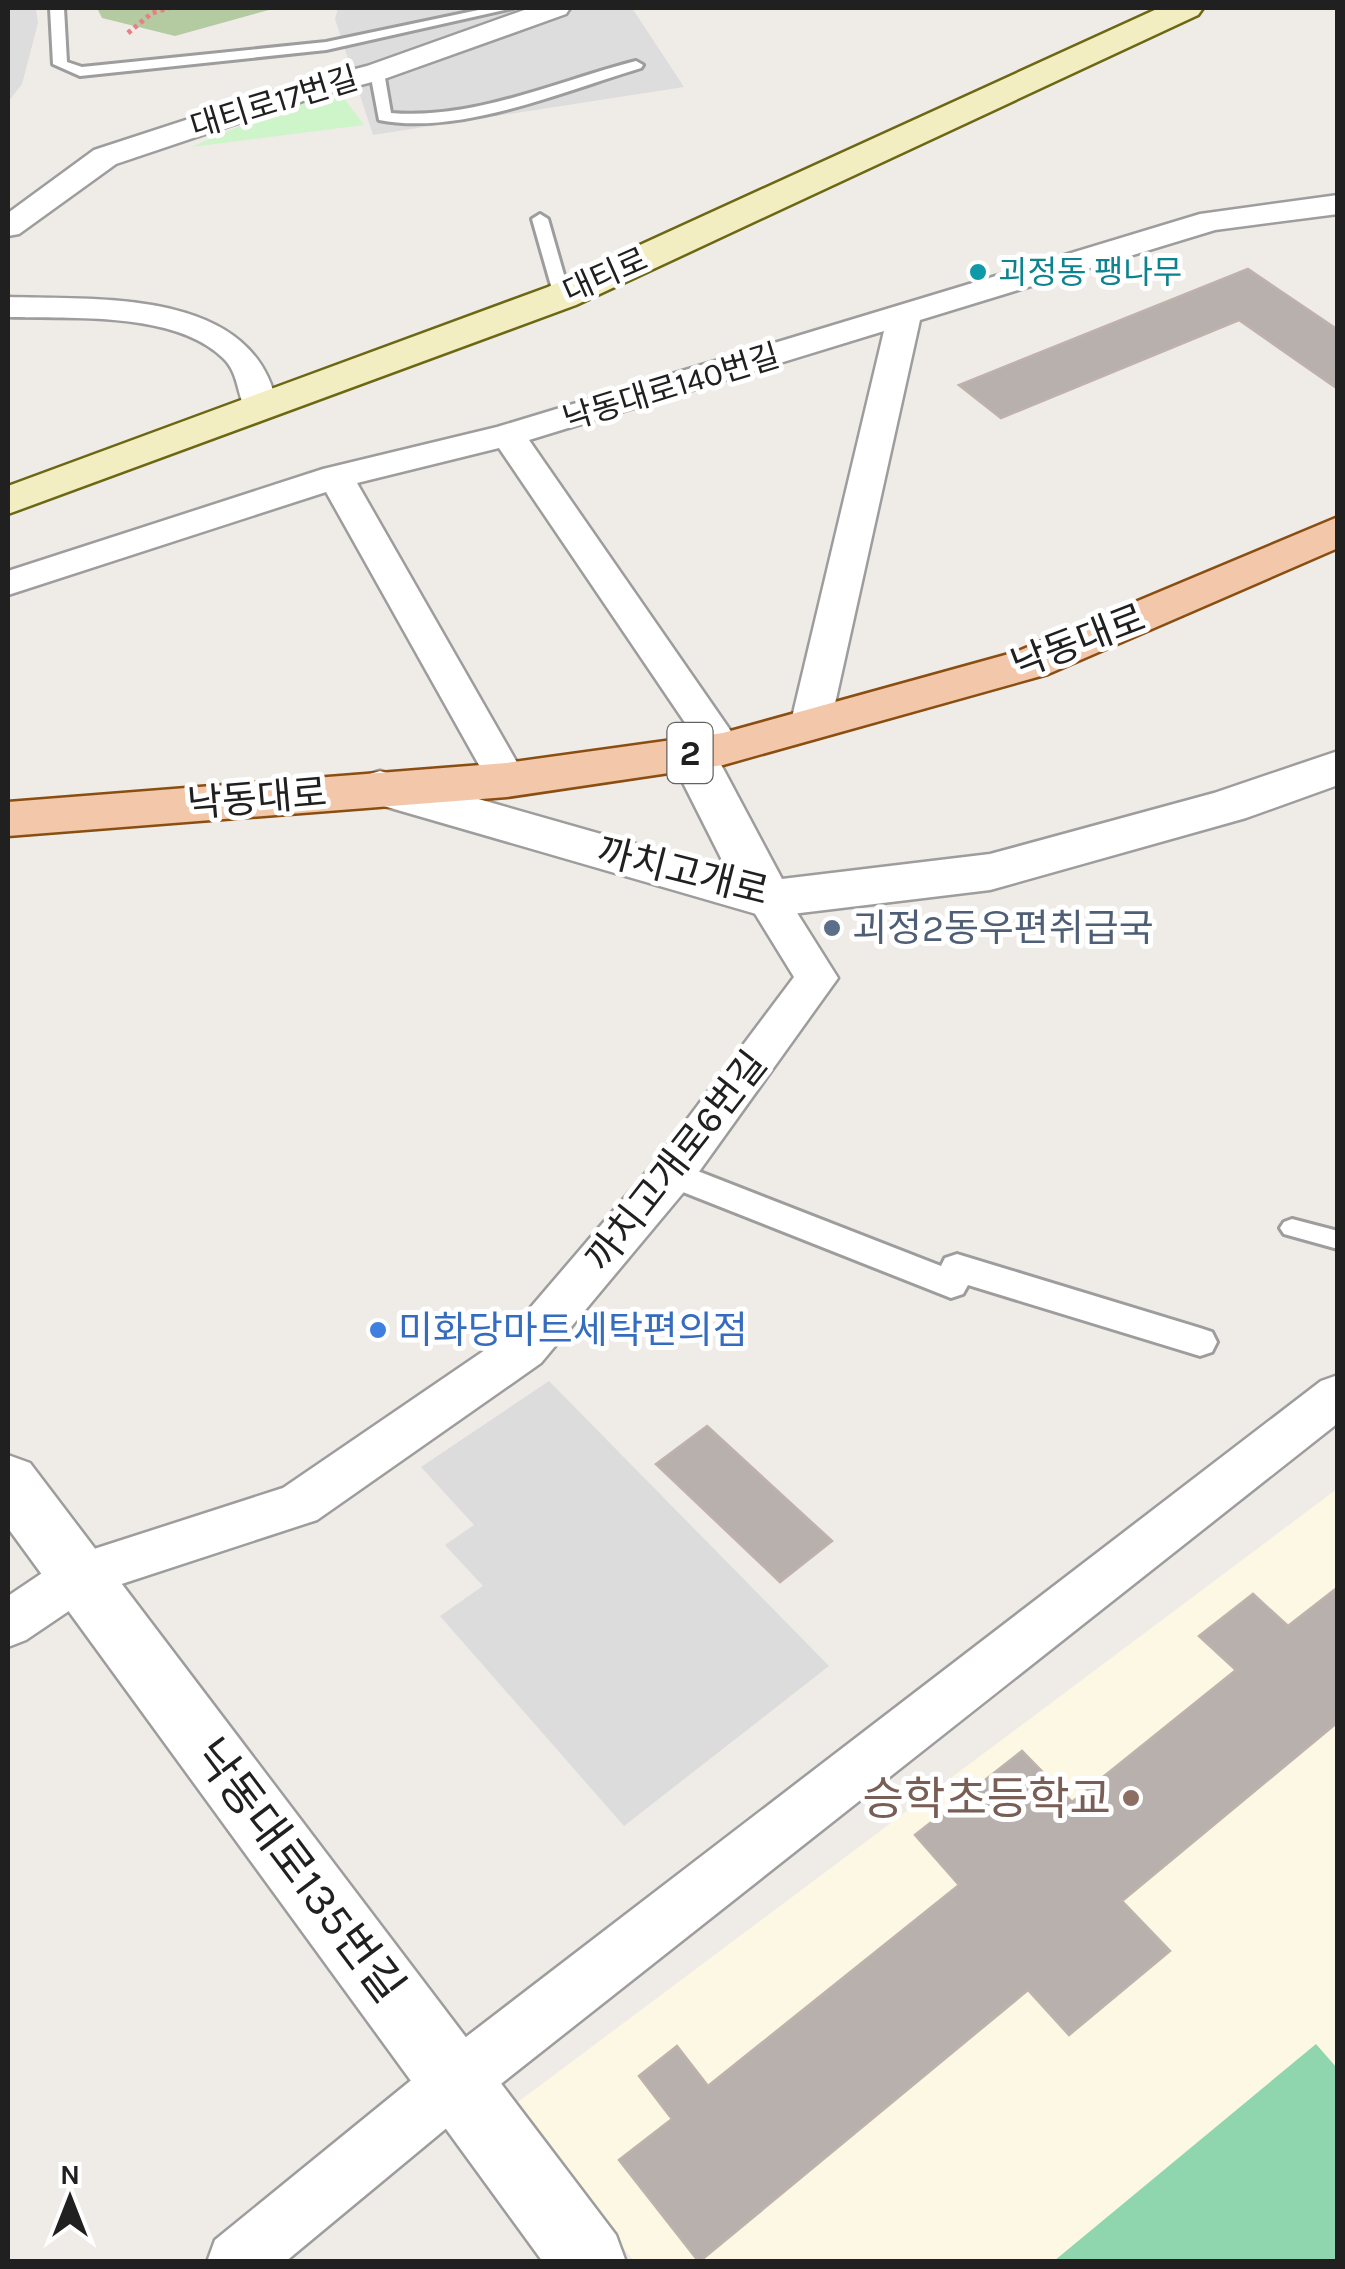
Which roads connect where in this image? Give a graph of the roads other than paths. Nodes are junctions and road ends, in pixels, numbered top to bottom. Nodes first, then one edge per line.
1 (57, 8) edge
2 (506, 8) edge
3 (556, 8) edge
4 (1186, 8) edge
5 (636, 65) dead end
6 (377, 72) junction
7 (1338, 204) edge
8 (540, 219) dead end
9 (8, 227) edge
10 (562, 296) junction
11 (8, 307) edge
12 (904, 318) junction
13 (260, 406) junction
14 (508, 435) junction
15 (336, 477) junction
16 (8, 502) edge
17 (1338, 531) edge
18 (8, 583) edge
19 (810, 726) junction
20 (708, 751) junction
21 (1338, 767) edge
22 (507, 780) junction
23 (380, 788) junction
24 (8, 819) edge
25 (767, 900) junction
26 (672, 1174) junction
27 (1292, 1228) dead end
28 (1338, 1240) edge
29 (1200, 1342) dead end
30 (1338, 1394) edge
31 (8, 1482) edge
32 (81, 1575) junction
33 (8, 1624) edge
34 (456, 2081) junction
35 (236, 2262) edge
36 (590, 2262) edge

1 - 2 lane
3 - 6 street, 대티로17번길
4 - 10 main road, 대티로
5 - 6 lane
6 - 9 street, 대티로17번길
7 - 12 street, 낙동대로140번길
8 - 10 lane
10 - 13 main road, 대티로
11 - 13 street
12 - 14 street, 낙동대로140번길
12 - 19 street
13 - 16 main road, 대티로
14 - 15 street, 낙동대로140번길
14 - 20 street
15 - 18 street, 낙동대로140번길
15 - 22 street
17 - 19 main road, 낙동대로 / 2
19 - 20 main road, 낙동대로 / 2
20 - 22 main road, 낙동대로 / 2
20 - 25 street
21 - 25 street, 까치고개로
22 - 23 main road, 낙동대로 / 2
23 - 24 main road, 낙동대로 / 2
23 - 25 street, 까치고개로
25 - 26 street, 까치고개로6번길
26 - 29 street
26 - 32 street, 까치고개로6번길
27 - 28 lane
30 - 34 street
31 - 32 street, 낙동대로135번길
32 - 33 street, 까치고개로6번길
32 - 34 street, 낙동대로135번길
34 - 35 street
34 - 36 street, 낙동대로135번길

